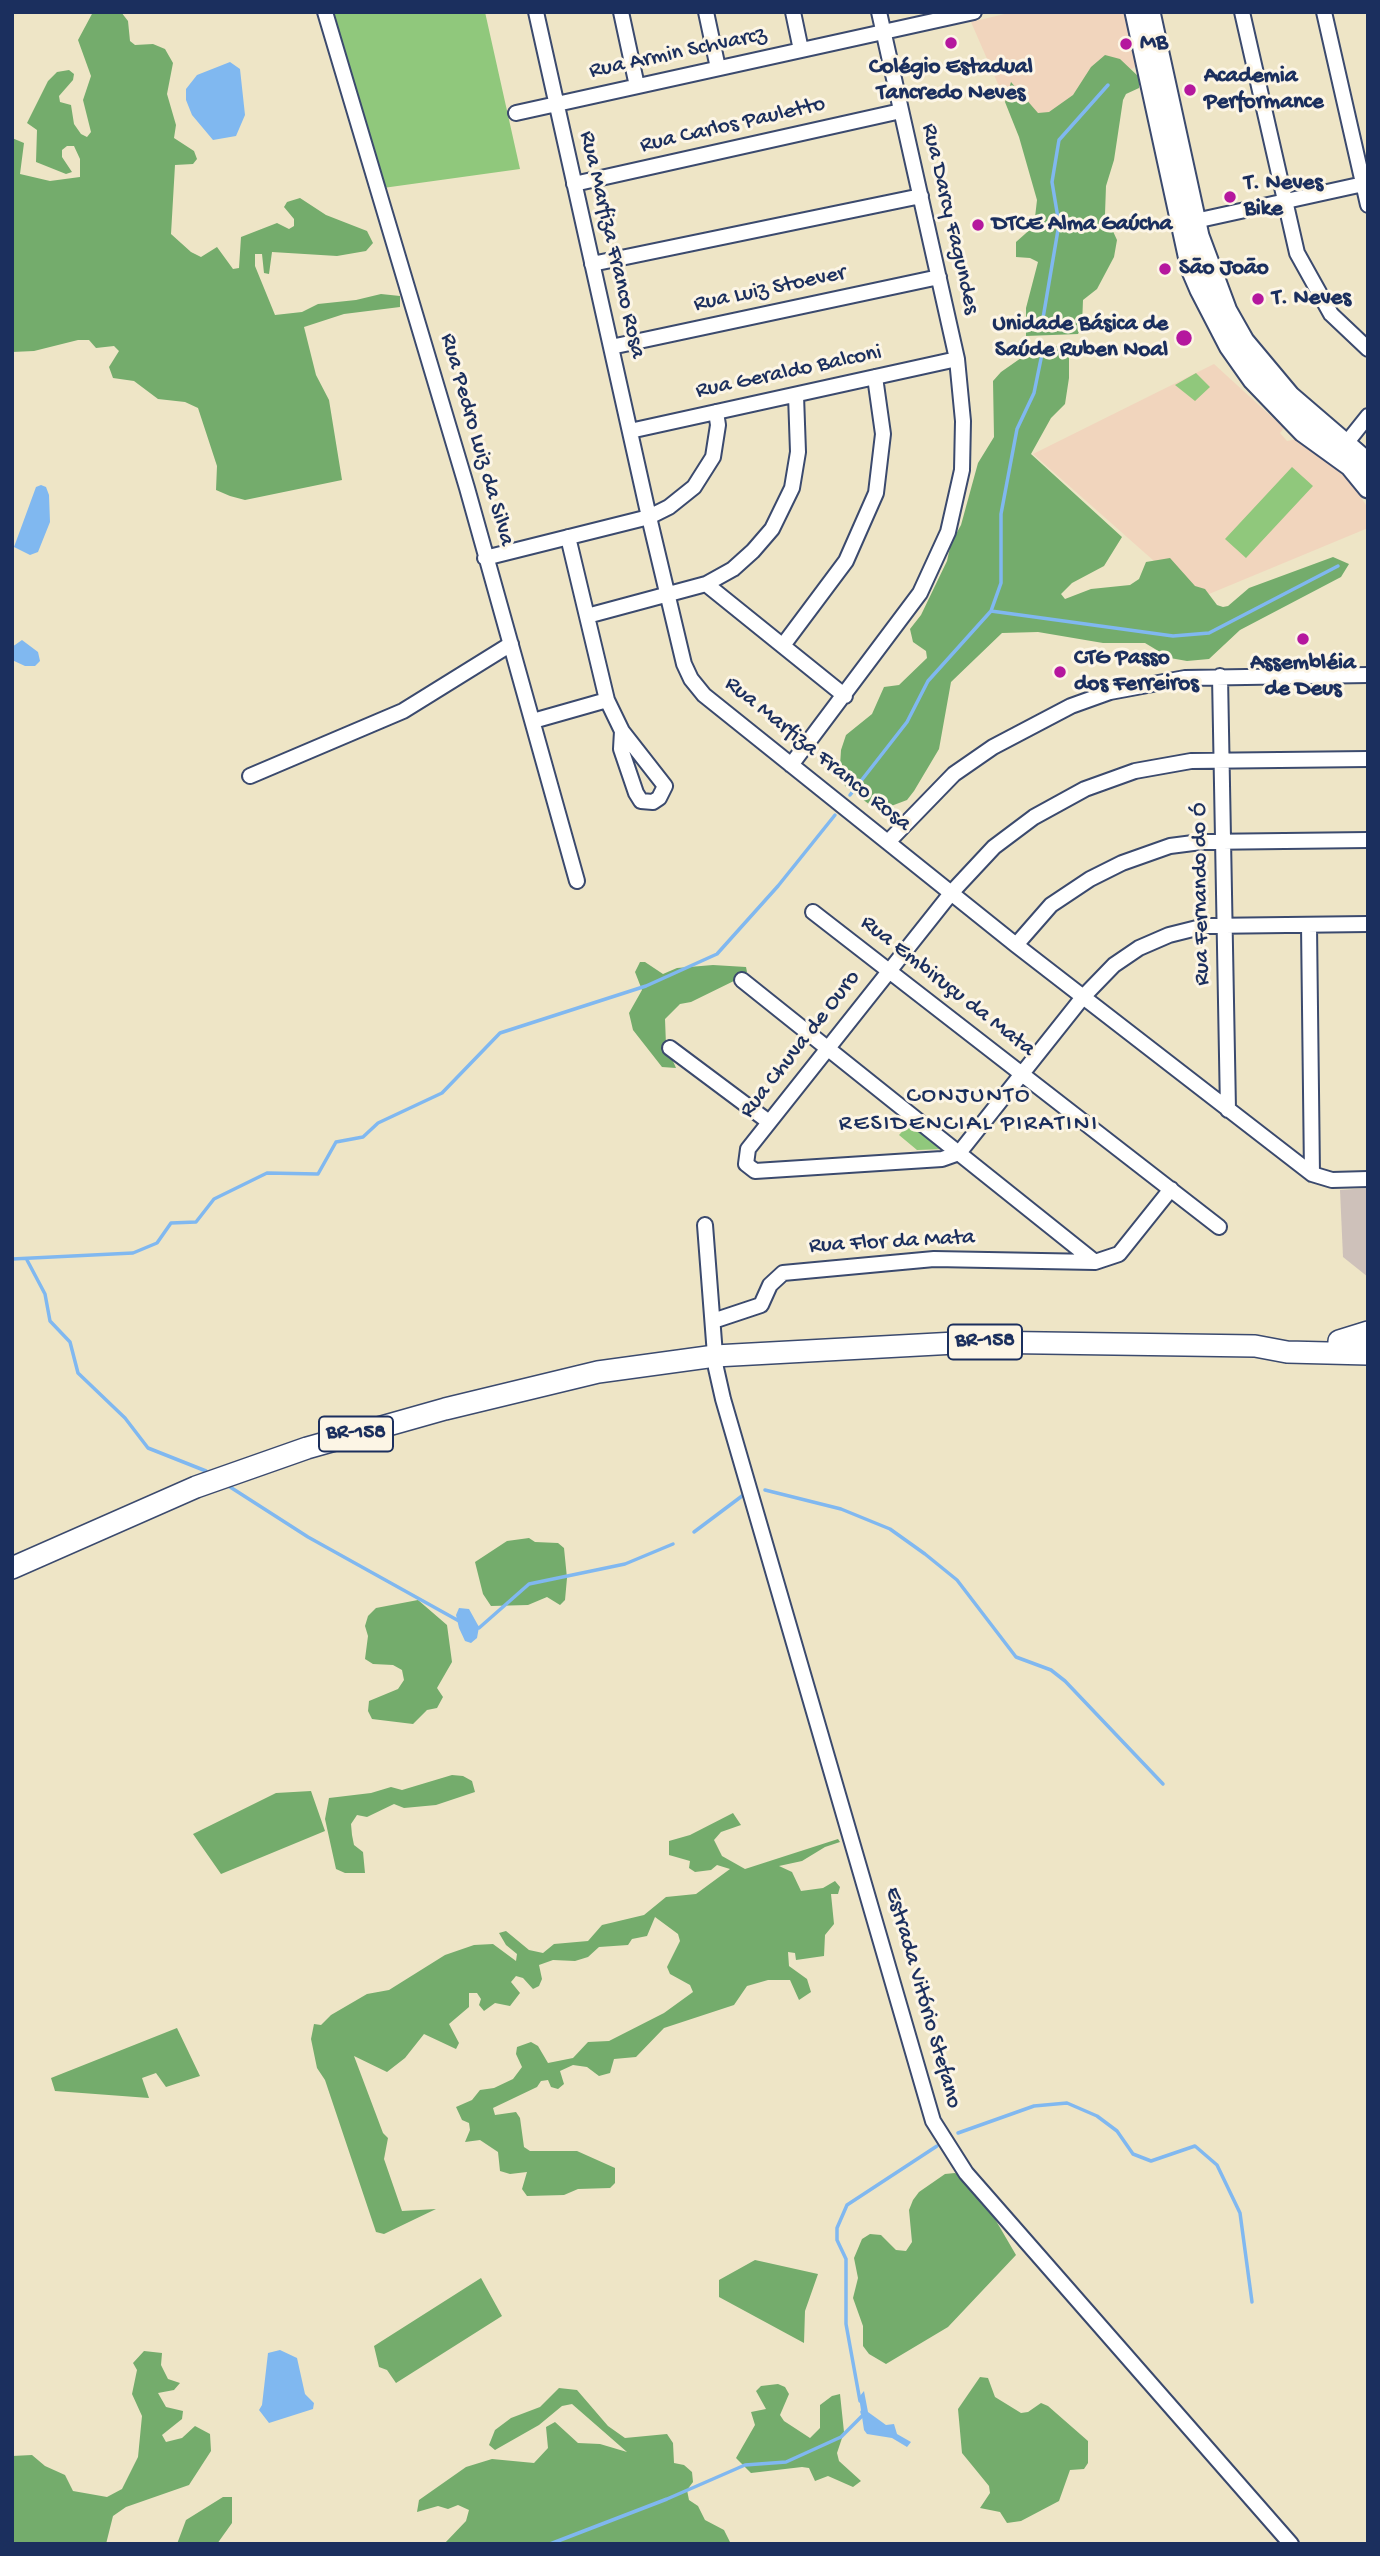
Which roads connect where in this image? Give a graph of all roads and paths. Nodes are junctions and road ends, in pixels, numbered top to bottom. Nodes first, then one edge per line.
1 (325, 12) edge
2 (536, 12) edge
3 (621, 12) edge
4 (706, 12) edge
5 (793, 12) edge
6 (879, 12) edge
7 (1135, 12) edge
8 (1150, 12) edge
9 (1242, 12) edge
10 (1324, 12) edge
11 (968, 13) edge
12 (884, 32) junction
13 (801, 50) junction
14 (718, 68) junction
15 (637, 86) junction
16 (556, 104) junction
17 (901, 111) junction
18 (516, 113) dead end
19 (575, 184) junction
20 (1364, 184) edge
21 (921, 196) junction
22 (1284, 201) junction
23 (1368, 205) edge
24 (1189, 222) junction
25 (592, 264) junction
26 (939, 277) junction
27 (611, 347) junction
28 (1368, 349) edge
29 (957, 359) junction
30 (875, 377) junction
31 (796, 394) junction
32 (716, 412) junction
33 (1368, 416) edge
34 (630, 431) junction
35 (1342, 448) junction
36 (1368, 463) edge
37 (1368, 488) edge
38 (649, 517) junction
39 (568, 537) junction
40 (485, 558) junction
41 (706, 584) junction
42 (669, 596) junction
43 (587, 616) junction
44 (784, 643) junction
45 (511, 644) junction
46 (1368, 675) edge
47 (1220, 676) junction
48 (845, 696) junction
49 (607, 700) junction
50 (533, 721) junction
51 (621, 731) junction
52 (1368, 758) edge
53 (1223, 760) junction
54 (792, 765) junction
55 (250, 776) dead end
56 (1368, 840) edge
57 (888, 842) junction
58 (1224, 842) junction
59 (577, 881) dead end
60 (952, 892) junction
61 (813, 912) dead end
62 (1309, 925) junction
63 (1368, 925) edge
64 (1225, 926) junction
65 (1016, 945) junction
66 (889, 971) junction
67 (742, 980) dead end
68 (1083, 997) junction
69 (670, 1048) dead end
70 (828, 1048) junction
71 (1022, 1074) junction
72 (1228, 1111) junction
73 (769, 1122) junction
74 (959, 1153) junction
75 (1312, 1174) junction
76 (1368, 1179) edge
77 (1171, 1189) junction
78 (705, 1225) dead end
79 (1219, 1227) dead end
80 (1096, 1262) junction
81 (713, 1321) junction
82 (1368, 1332) edge
83 (1339, 1341) junction
84 (1368, 1342) edge
85 (1255, 1346) junction
86 (1368, 1353) edge
87 (715, 1356) junction
88 (12, 1567) edge
89 (1291, 2544) edge

1 - 40 street, Rua Pedro Luiz da Silva
2 - 16 street, Rua Marfiza Franco Rosa
3 - 15 street
4 - 14 street
5 - 13 street
6 - 12 street, Rua Darcy Fagundes
7 - 24 main road
8 - 24 main road
9 - 22 street
10 - 20 street
11 - 12 street, Rua Armin Schvarcz
12 - 13 street, Rua Armin Schvarcz
12 - 17 street, Rua Darcy Fagundes
13 - 14 street, Rua Armin Schvarcz
14 - 15 street, Rua Armin Schvarcz
15 - 16 street, Rua Armin Schvarcz
16 - 18 street, Rua Armin Schvarcz
16 - 19 street, Rua Marfiza Franco Rosa
17 - 19 street, Rua Carlos Pauletto
17 - 21 street, Rua Darcy Fagundes
19 - 25 street, Rua Marfiza Franco Rosa
20 - 22 street
20 - 23 street
21 - 25 street
21 - 26 street, Rua Darcy Fagundes
22 - 24 street
22 - 28 street
24 - 35 main road
25 - 27 street, Rua Marfiza Franco Rosa
26 - 27 street, Rua Luiz Stoever
26 - 29 street, Rua Darcy Fagundes
27 - 34 street, Rua Marfiza Franco Rosa
29 - 30 street, Rua Geraldo Balconi
29 - 48 street, Rua Darcy Fagundes
30 - 31 street, Rua Geraldo Balconi
30 - 44 street
31 - 32 street, Rua Geraldo Balconi
31 - 41 street
32 - 34 street, Rua Geraldo Balconi
32 - 38 street
33 - 35 street
34 - 38 street, Rua Marfiza Franco Rosa
35 - 36 main road
35 - 37 main road
38 - 39 street
38 - 42 street, Rua Marfiza Franco Rosa
39 - 40 street
39 - 43 street
40 - 45 street, Rua Pedro Luiz da Silva
41 - 42 street
41 - 44 street
42 - 43 street
42 - 54 street, Rua Marfiza Franco Rosa
43 - 49 street
44 - 48 street
45 - 50 street, Rua Pedro Luiz da Silva
45 - 55 street
46 - 47 street
47 - 53 street, Rua Fernando do Ó
47 - 57 street
48 - 54 street, Rua Darcy Fagundes
49 - 50 street
49 - 51 street
50 - 59 street, Rua Pedro Luiz da Silva
51 - 51 street
52 - 53 street, Rua Chuva de Ouro
53 - 58 street, Rua Fernando do Ó
53 - 60 street, Rua Chuva de Ouro
54 - 57 street, Rua Marfiza Franco Rosa
56 - 58 street
57 - 60 street, Rua Marfiza Franco Rosa
58 - 64 street, Rua Fernando do Ó
58 - 65 street
60 - 65 street, Rua Marfiza Franco Rosa
60 - 66 street, Rua Chuva de Ouro
61 - 66 street, Rua Embiruçu da Mata
62 - 63 street
62 - 64 street
62 - 75 street
64 - 68 street
64 - 72 street, Rua Fernando do Ó
65 - 68 street, Rua Marfiza Franco Rosa
66 - 70 street, Rua Chuva de Ouro
66 - 71 street, Rua Embiruçu da Mata
67 - 70 street
68 - 71 street
68 - 72 street, Rua Marfiza Franco Rosa
69 - 73 street
70 - 73 street, Rua Chuva de Ouro
70 - 74 street
71 - 74 street
71 - 77 street, Rua Embiruçu da Mata
72 - 75 street, Rua Marfiza Franco Rosa
73 - 74 street, Rua Chuva de Ouro
74 - 80 street
75 - 76 street, Rua Marfiza Franco Rosa
77 - 79 street, Rua Embiruçu da Mata
77 - 80 street
78 - 81 street
80 - 81 street, Rua Flor da Mata
81 - 87 street
82 - 83 highway
83 - 84 highway, BR-158
83 - 85 highway, BR-158
85 - 86 highway, BR-158
85 - 87 highway, BR-158
87 - 88 highway, BR-158
87 - 89 street, Estrada Vitório Stefano

